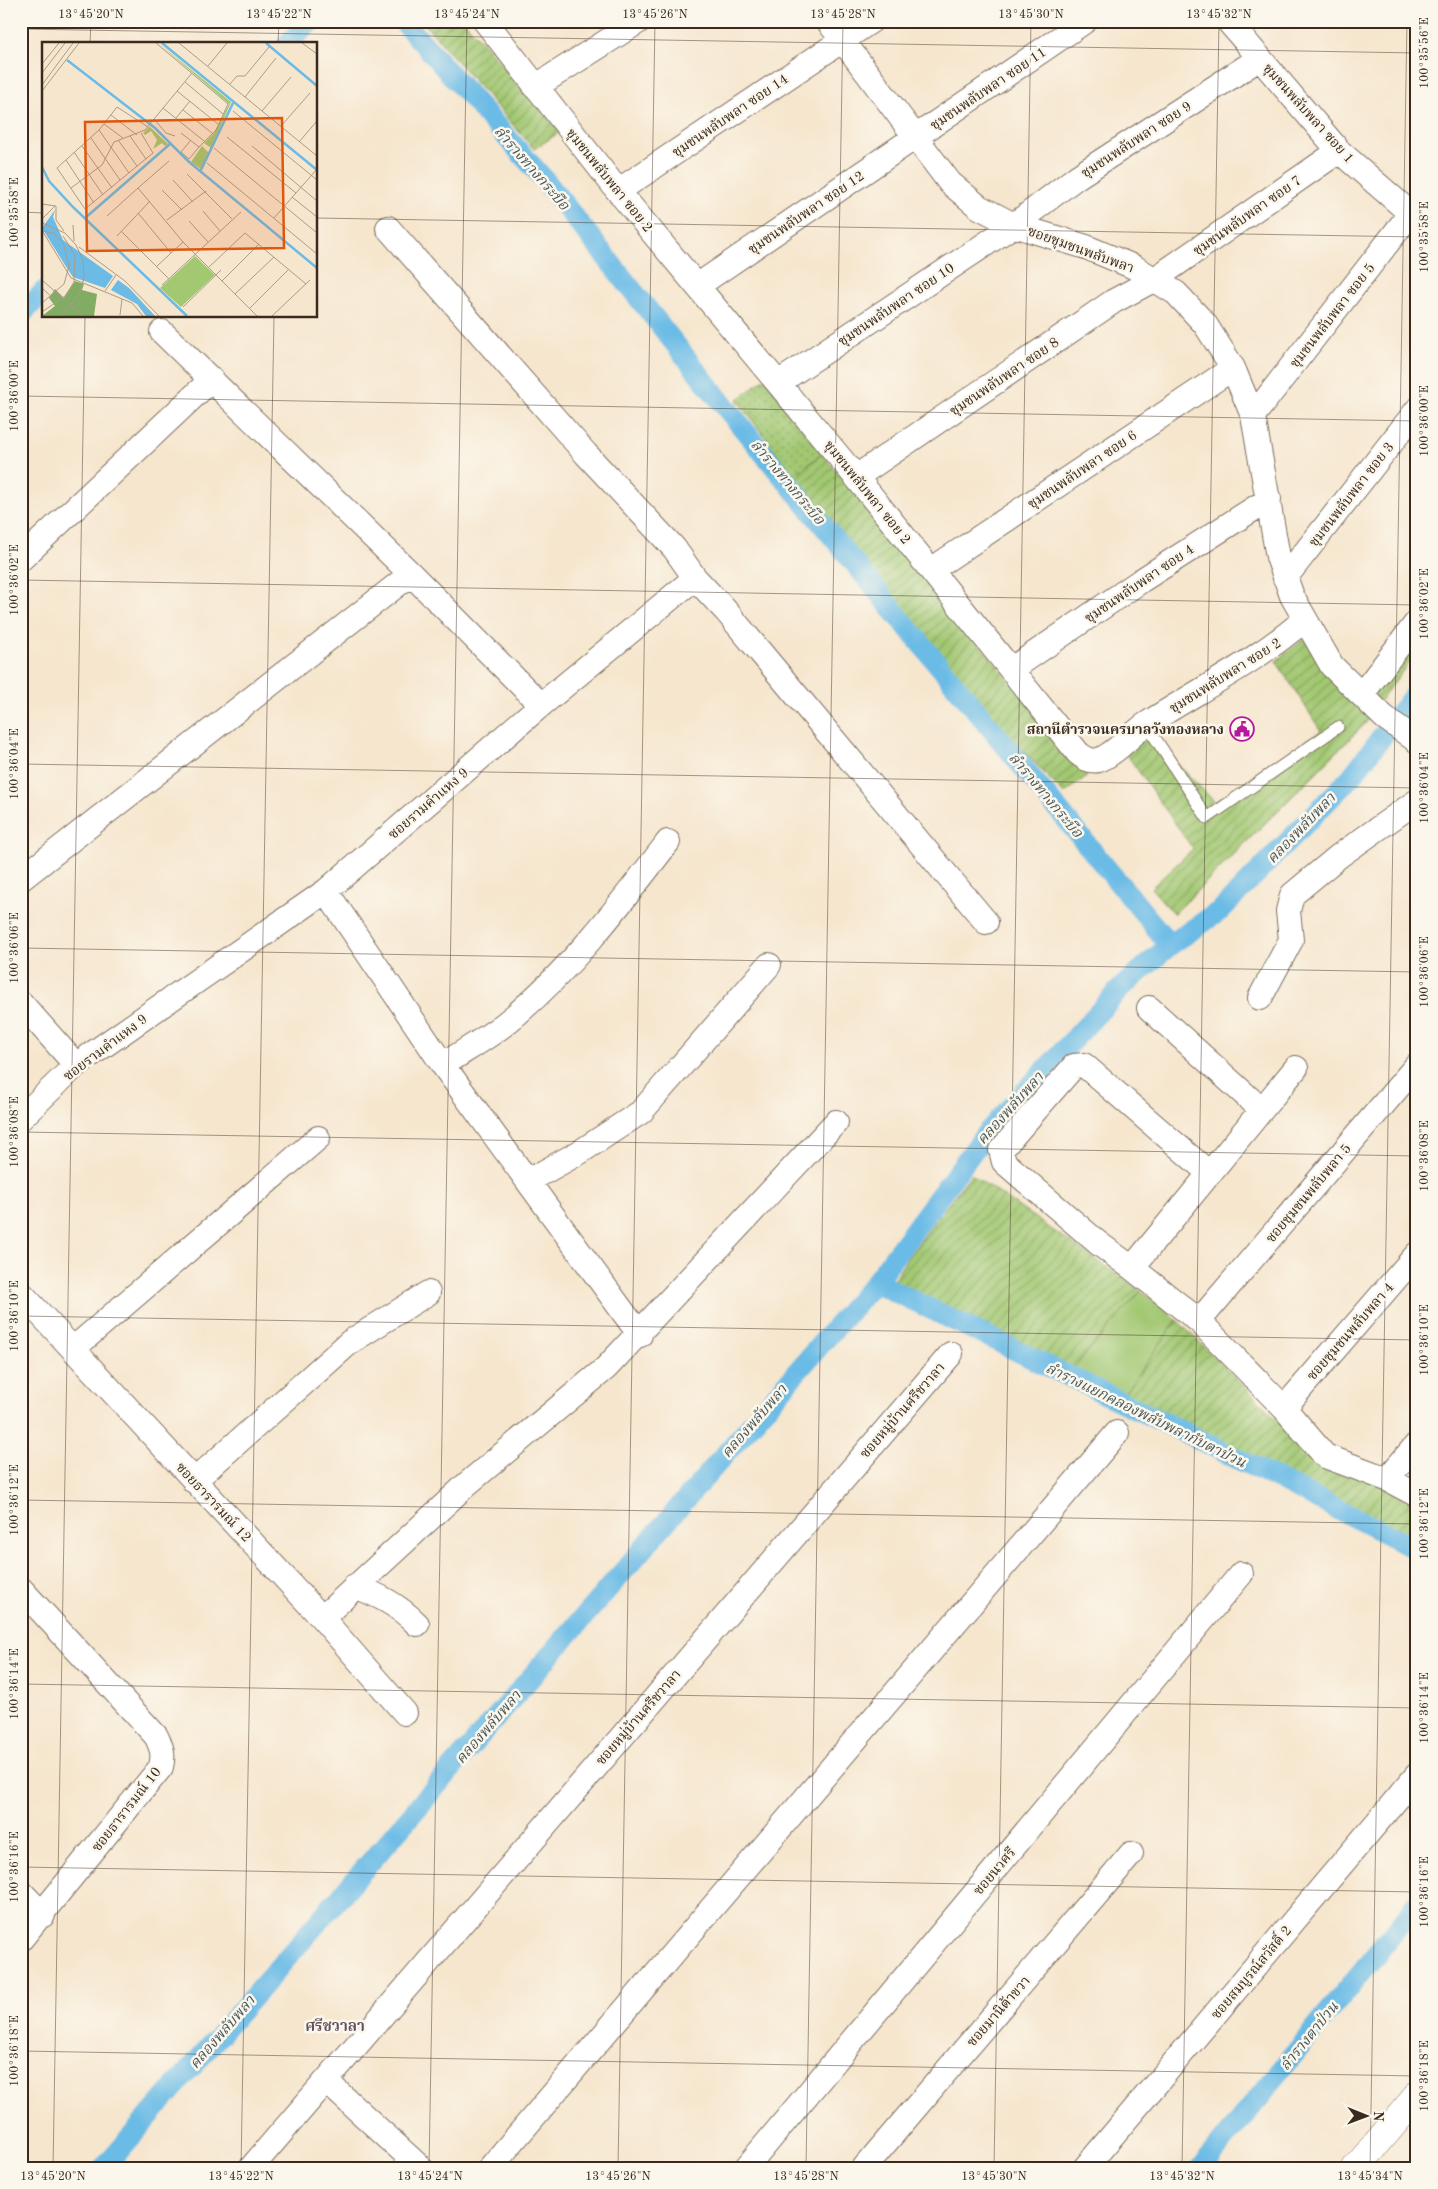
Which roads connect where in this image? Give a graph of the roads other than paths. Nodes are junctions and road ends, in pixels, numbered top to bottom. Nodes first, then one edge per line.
1 (485, 21) edge
2 (640, 21) edge
3 (828, 21) edge
4 (871, 21) edge
5 (1085, 21) edge
6 (1228, 21) edge
7 (842, 40) junction
8 (1260, 58) junction
9 (535, 87) junction
10 (916, 138) junction
11 (1339, 151) junction
12 (618, 191) junction
13 (1413, 216) edge
14 (1014, 225) junction
15 (388, 228) dead end
16 (1155, 279) junction
17 (697, 286) junction
18 (162, 332) dead end
19 (1233, 368) junction
20 (212, 380) junction
21 (778, 383) junction
22 (1417, 410) edge
23 (1254, 416) junction
24 (856, 477) junction
25 (1269, 499) junction
26 (21, 559) edge
27 (931, 570) junction
28 (411, 574) junction
29 (695, 578) junction
30 (1285, 578) junction
31 (1304, 620) junction
32 (1417, 622) edge
33 (1012, 669) junction
34 (1362, 694) junction
35 (541, 705) junction
36 (1146, 724) junction
37 (1338, 728) dead end
38 (1415, 740) edge
39 (1417, 801) edge
40 (668, 842) dead end
41 (21, 879) edge
42 (326, 891) junction
43 (986, 922) dead end
44 (769, 966) dead end
45 (1260, 998) dead end
46 (21, 1002) edge
47 (1149, 1008) dead end
48 (76, 1065) junction
49 (443, 1065) junction
50 (1417, 1065) edge
51 (1296, 1068) dead end
52 (1261, 1109) junction
53 (21, 1118) edge
54 (836, 1122) dead end
55 (318, 1138) dead end
56 (1209, 1173) junction
57 (528, 1181) junction
58 (1417, 1254) edge
59 (1132, 1268) junction
60 (21, 1293) edge
61 (428, 1293) dead end
62 (1199, 1322) junction
63 (640, 1335) junction
64 (73, 1350) junction
65 (951, 1354) dead end
66 (1284, 1408) junction
67 (1116, 1433) dead end
68 (1417, 1444) edge
69 (1387, 1479) junction
70 (194, 1481) junction
71 (1417, 1496) edge
72 (1241, 1574) dead end
73 (355, 1586) junction
74 (21, 1589) edge
75 (322, 1618) junction
76 (417, 1624) dead end
77 (405, 1713) dead end
78 (1417, 1776) edge
79 (1132, 1854) dead end
80 (21, 1892) edge
81 (43, 1915) junction
82 (21, 1939) edge
83 (326, 2081) junction
84 (1417, 2096) edge
85 (251, 2168) edge
86 (421, 2168) edge
87 (490, 2168) edge
88 (746, 2168) edge
89 (864, 2168) edge
90 (1085, 2168) edge
91 (1356, 2168) edge

1 - 9 street, ชุมชนพลับพลา ซอย 2
2 - 9 street
3 - 7 street, ซอยชุมชนพลับพลา
4 - 7 street, ชุมชนพลับพลา ซอย 14
5 - 10 street, ชุมชนพลับพลา ซอย 11
6 - 8 street, ชุมชนพลับพลา ซอย 1
7 - 10 street, ซอยชุมชนพลับพลา
7 - 12 street, ชุมชนพลับพลา ซอย 14
8 - 11 street, ชุมชนพลับพลา ซอย 1
8 - 14 street, ชุมชนพลับพลา ซอย 9
9 - 12 street, ชุมชนพลับพลา ซอย 2
10 - 14 street, ซอยชุมชนพลับพลา
10 - 17 street, ชุมชนพลับพลา ซอย 12
11 - 13 street, ชุมชนพลับพลา ซอย 1
11 - 16 street, ชุมชนพลับพลา ซอย 7
12 - 17 street, ชุมชนพลับพลา ซอย 2
13 - 23 street, ชุมชนพลับพลา ซอย 5
14 - 16 street, ซอยชุมชนพลับพลา
14 - 21 street, ชุมชนพลับพลา ซอย 10
15 - 29 street
16 - 19 street, ซอยชุมชนพลับพลา
16 - 24 street, ชุมชนพลับพลา ซอย 8
17 - 21 street, ชุมชนพลับพลา ซอย 2
18 - 20 street
19 - 23 street, ซอยชุมชนพลับพลา
19 - 27 street, ชุมชนพลับพลา ซอย 6
20 - 26 street
20 - 28 street
21 - 24 street, ชุมชนพลับพลา ซอย 2
22 - 30 street, ชุมชนพลับพลา ซอย 3
23 - 25 street, ซอยชุมชนพลับพลา
24 - 27 street, ชุมชนพลับพลา ซอย 2
25 - 30 street, ซอยชุมชนพลับพลา
25 - 33 street, ชุมชนพลับพลา ซอย 4
27 - 33 street, ชุมชนพลับพลา ซอย 2
28 - 35 street
28 - 41 street
29 - 35 street, ซอยรามคำแหง 9
29 - 43 street
30 - 31 street, ซอยชุมชนพลับพลา
31 - 34 street, ซอยชุมชนพลับพลา
31 - 36 street, ชุมชนพลับพลา ซอย 2
32 - 34 street
33 - 36 street, ชุมชนพลับพลา ซอย 2
34 - 38 street, ซอยชุมชนพลับพลา
35 - 42 street, ซอยรามคำแหง 9
36 - 37 lane
39 - 45 street
40 - 49 street
42 - 48 street, ซอยรามคำแหง 9
42 - 49 street
44 - 57 street
46 - 48 street
47 - 52 street
48 - 53 street, ซอยรามคำแหง 9
49 - 57 street
50 - 62 street, ซอยชุมชนพลับพลา 5
51 - 52 street
52 - 56 street
54 - 63 street
55 - 64 street
56 - 59 street
56 - 59 street
57 - 63 street
58 - 66 street, ซอยชุมชนพลับพลา 4
59 - 62 street
60 - 64 street, ซอยธารารมณ์ 12
61 - 70 street
62 - 66 street
63 - 73 street
64 - 70 street, ซอยธารารมณ์ 12
65 - 83 street, ซอยหมู่บ้านศรีชวาลา
66 - 69 street
67 - 87 street
68 - 69 street
69 - 71 street
70 - 75 street, ซอยธารารมณ์ 12
72 - 88 street, ซอยนวศรี
73 - 75 street
73 - 76 street
74 - 81 street, ซอยธารารมณ์ 10
75 - 77 street, ซอยธารารมณ์ 12
78 - 90 street, ซอยสมบูรณ์สวัสดิ์ 2
79 - 89 street, ซอยมานิต้าขวา
80 - 81 street
81 - 82 street, ซอยธารารมณ์ 10
83 - 85 street, ซอยหมู่บ้านศรีชวาลา
83 - 86 street
84 - 91 street

